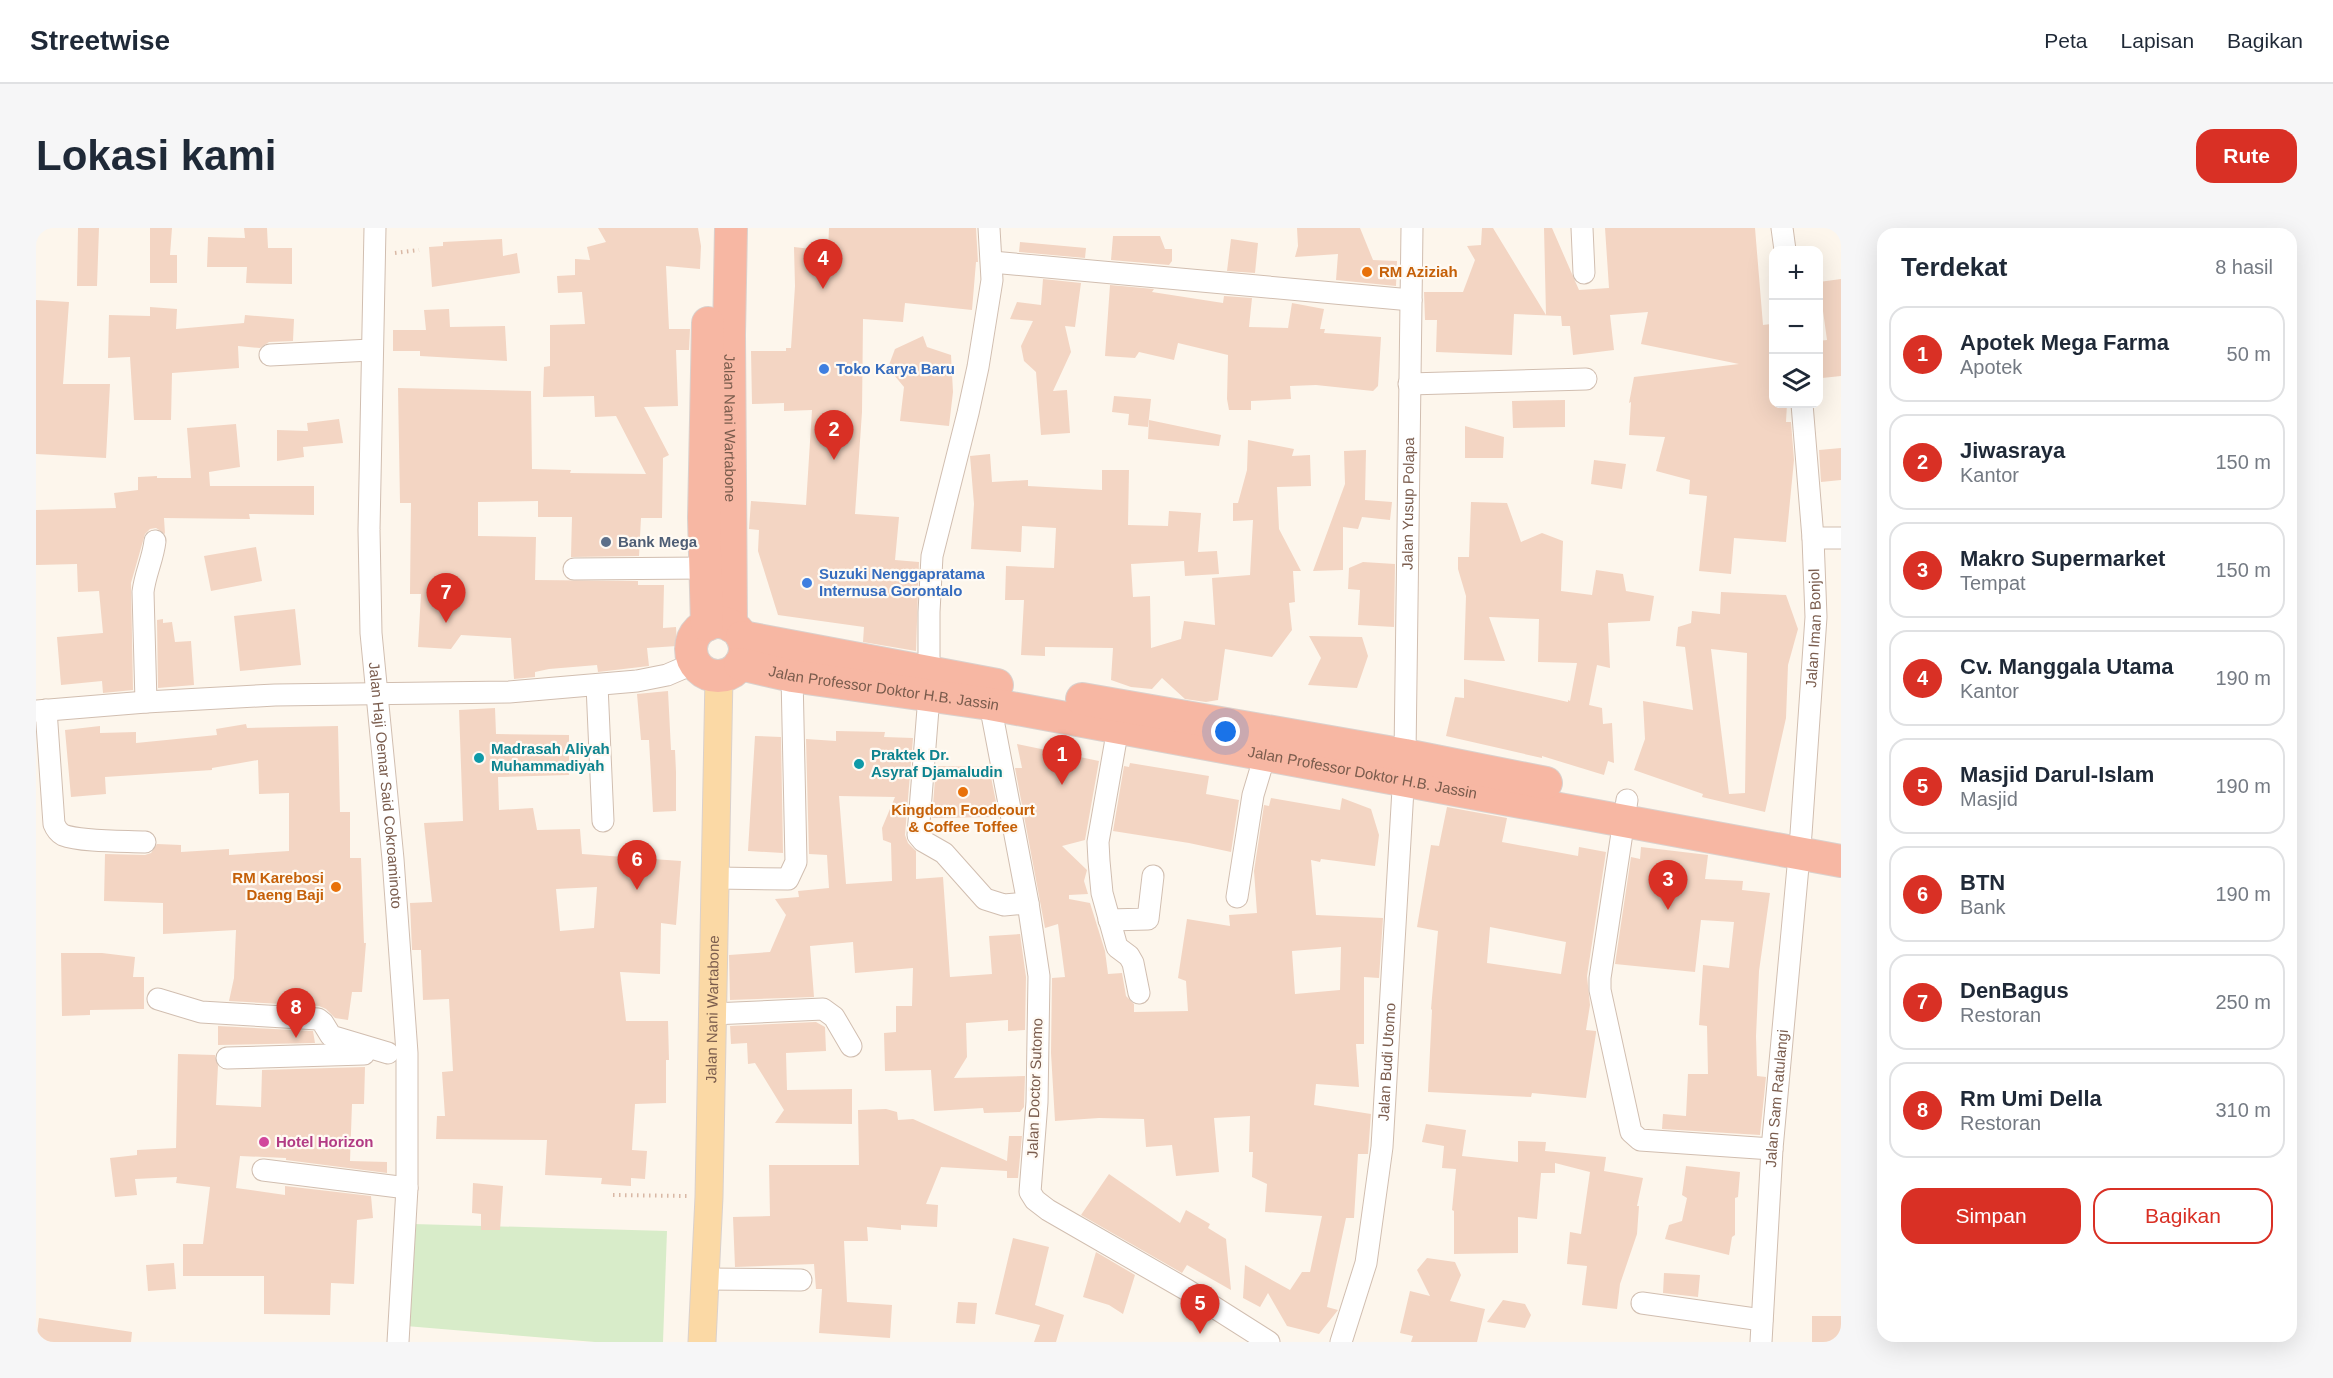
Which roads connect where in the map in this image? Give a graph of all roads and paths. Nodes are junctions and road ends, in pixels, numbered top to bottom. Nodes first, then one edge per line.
1 (375, 228) edge
2 (710, 228) edge
3 (730, 228) edge
4 (989, 228) edge
5 (1412, 228) edge
6 (1582, 228) edge
7 (1782, 228) edge
8 (1784, 246) edge
9 (992, 262) junction
10 (1584, 273) dead end
11 (1411, 300) junction
12 (371, 350) junction
13 (270, 355) dead end
14 (1586, 380) dead end
15 (1409, 384) junction
16 (1802, 408) edge
17 (1813, 538) junction
18 (1841, 538) edge
19 (155, 541) dead end
20 (705, 568) junction
21 (574, 569) dead end
22 (722, 649) junction
23 (792, 676) junction
24 (929, 684) junction
25 (597, 685) junction
26 (376, 694) junction
27 (146, 702) junction
28 (990, 704) junction
29 (41, 711) edge
30 (1117, 720) junction
31 (1265, 755) junction
32 (1405, 767) junction
33 (1625, 810) junction
34 (603, 820) dead end
35 (145, 842) dead end
36 (1841, 842) edge
37 (1799, 844) junction
38 (1841, 861) edge
39 (1153, 876) dead end
40 (716, 878) junction
41 (1237, 897) dead end
42 (1028, 903) junction
43 (1109, 920) junction
44 (1139, 993) dead end
45 (158, 999) dead end
46 (712, 1014) junction
47 (851, 1046) dead end
48 (397, 1053) junction
49 (227, 1058) dead end
50 (1772, 1149) junction
51 (263, 1170) dead end
52 (407, 1188) junction
53 (613, 1195) dead end
54 (709, 1197) junction
55 (706, 1279) junction
56 (801, 1280) dead end
57 (1642, 1303) dead end
58 (1762, 1320) junction
59 (398, 1342) edge
60 (702, 1342) edge
61 (1269, 1342) edge
62 (1341, 1342) edge
63 (1761, 1342) edge

1 - 12 street, Jalan Haji Oemar Said Cokroaminoto
2 - 20 highway, Jalan Nani Wartabone
3 - 22 highway, Jalan Nani Wartabone
4 - 9 street
5 - 11 street, Jalan Yusup Polapa
6 - 10 street
7 - 8 street
9 - 11 street
9 - 24 street
11 - 15 street, Jalan Yusup Polapa
12 - 13 street
12 - 26 street, Jalan Haji Oemar Said Cokroaminoto
14 - 15 street
15 - 32 street, Jalan Yusup Polapa
16 - 17 street, Jalan Iman Bonjol
17 - 18 street
17 - 37 street, Jalan Iman Bonjol
19 - 27 street
20 - 21 street
20 - 22 highway, Jalan Nani Wartabone
22 - 23 highway, Jalan Professor Doktor H.B. Jassin
22 - 24 highway, Jalan Professor Doktor H.B. Jassin
22 - 25 street
22 - 40 main road, Jalan Nani Wartabone
23 - 24 highway, Jalan Professor Doktor H.B. Jassin
23 - 40 street
24 - 28 highway, Jalan Professor Doktor H.B. Jassin
24 - 30 highway, Jalan Professor Doktor H.B. Jassin
24 - 42 street
25 - 26 street
25 - 34 street
26 - 27 street
26 - 48 street, Jalan Haji Oemar Said Cokroaminoto
27 - 29 street
28 - 30 highway, Jalan Professor Doktor H.B. Jassin
28 - 42 street, Jalan Doctor Sutomo
29 - 35 street
30 - 31 highway, Jalan Professor Doktor H.B. Jassin
30 - 32 highway, Jalan Professor Doktor H.B. Jassin
30 - 43 street
31 - 32 highway, Jalan Professor Doktor H.B. Jassin
31 - 41 street
32 - 33 highway, Jalan Professor Doktor H.B. Jassin
32 - 62 street, Jalan Budi Utomo
33 - 37 highway, Jalan Professor Doktor H.B. Jassin
33 - 50 street
36 - 37 highway, Jalan Professor Doktor H.B. Jassin
37 - 38 highway, Jalan Professor Doktor H.B. Jassin
37 - 50 street, Jalan Sam Ratulangi
39 - 43 street
40 - 46 main road, Jalan Nani Wartabone
42 - 61 street, Jalan Doctor Sutomo
43 - 44 street
45 - 48 street
46 - 47 street
46 - 54 main road, Jalan Nani Wartabone
48 - 49 street
48 - 52 street, Jalan Haji Oemar Said Cokroaminoto
50 - 58 street, Jalan Sam Ratulangi
51 - 52 street
52 - 59 street, Jalan Haji Oemar Said Cokroaminoto
53 - 54 path
54 - 55 main road, Jalan Nani Wartabone
55 - 56 street
55 - 60 main road, Jalan Nani Wartabone
57 - 58 street
58 - 63 street, Jalan Sam Ratulangi

